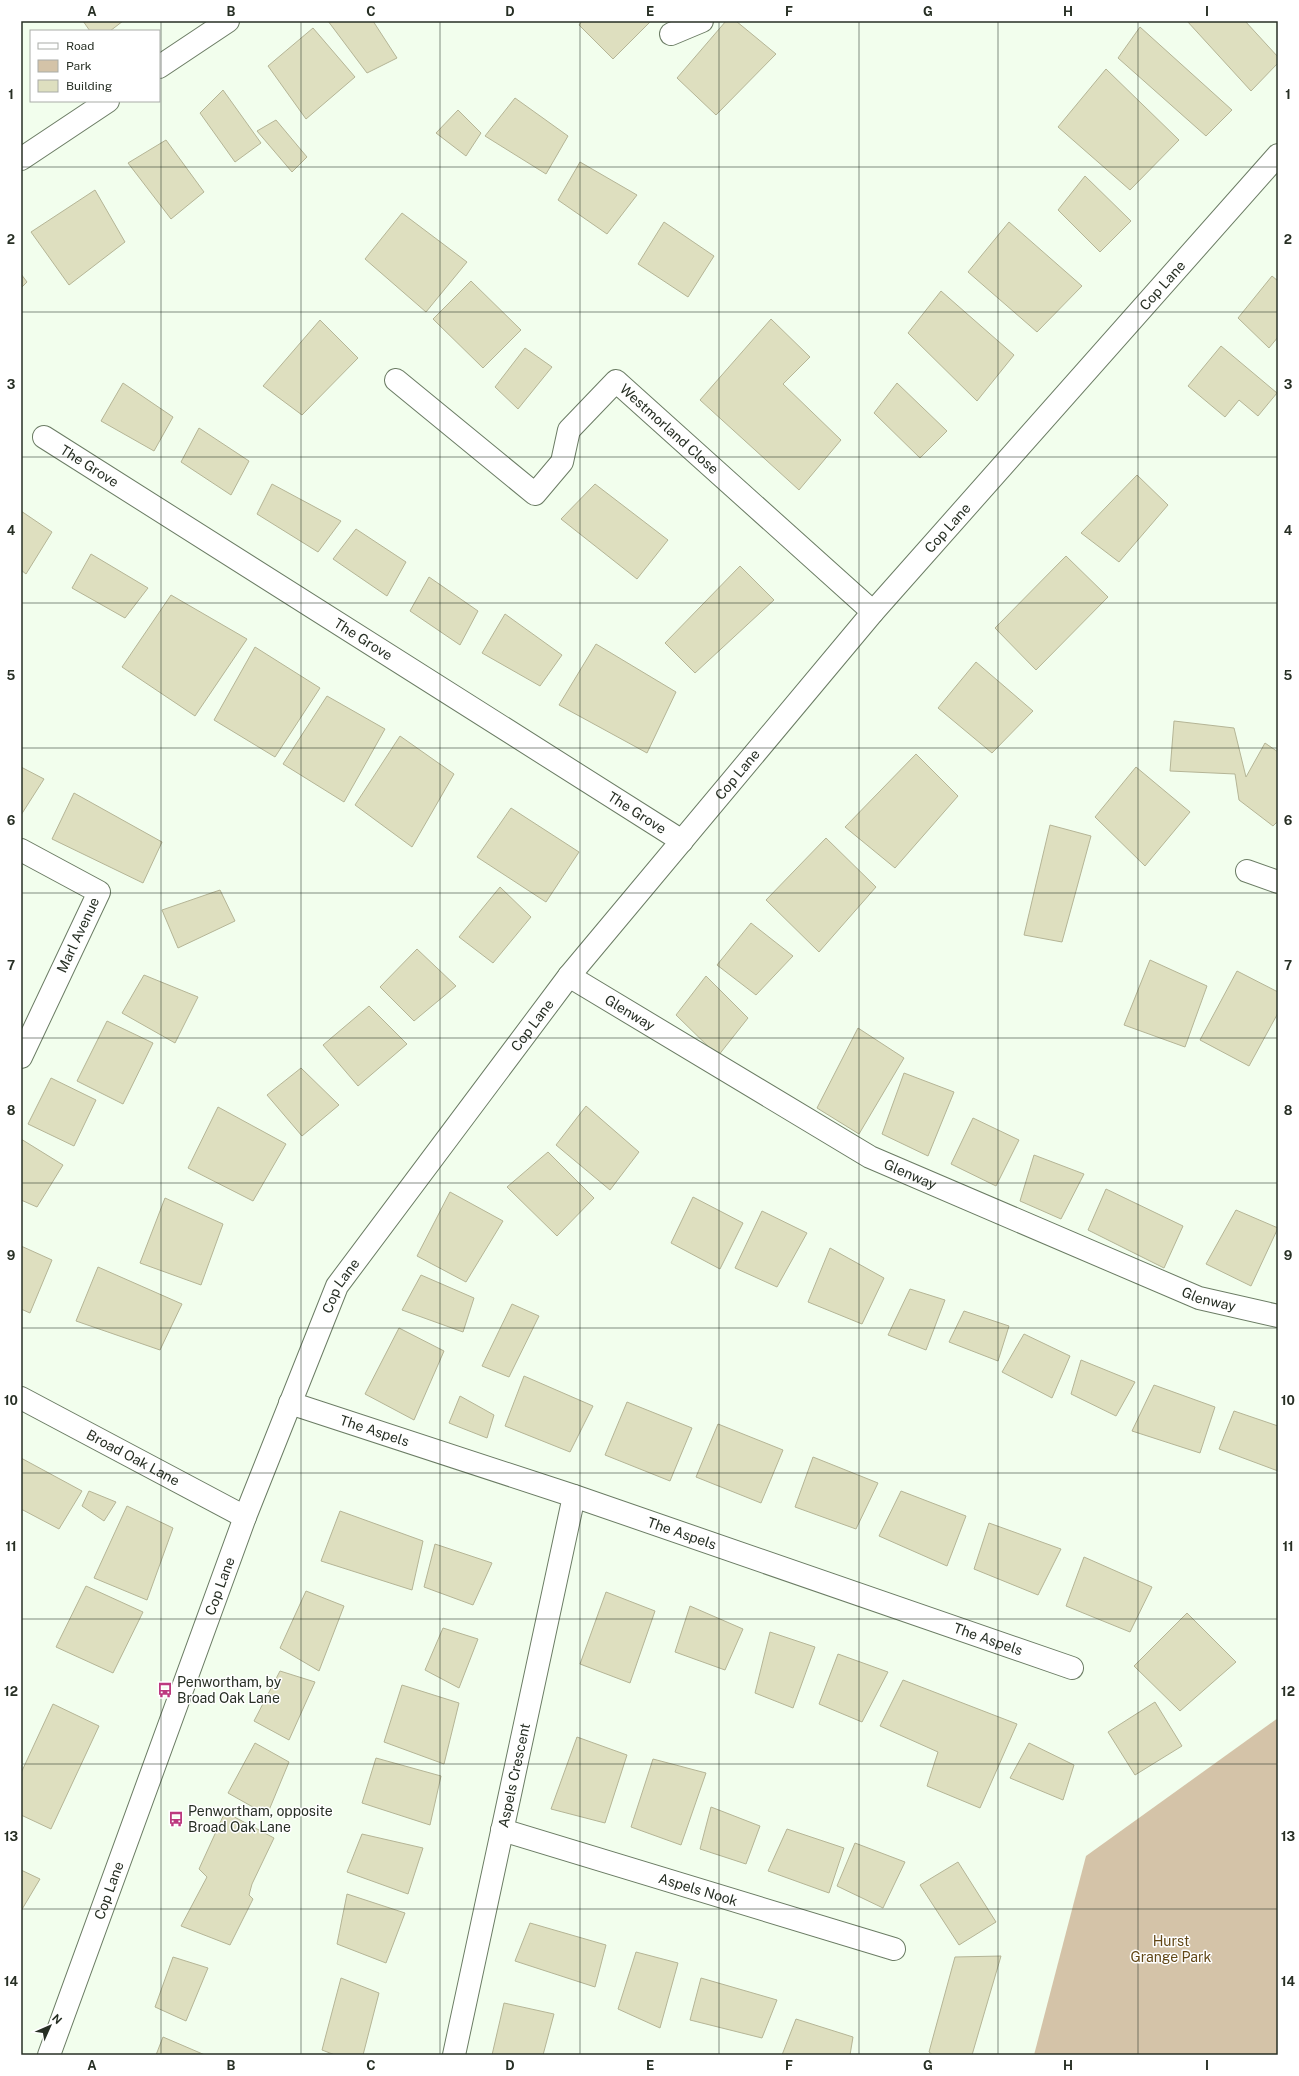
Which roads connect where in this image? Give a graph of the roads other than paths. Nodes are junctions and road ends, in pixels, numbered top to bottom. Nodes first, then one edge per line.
1 (228, 21) edge
2 (702, 21) edge
3 (671, 34) dead end
4 (160, 66) edge
5 (106, 102) edge
6 (1278, 155) edge
7 (21, 159) edge
8 (396, 380) dead end
9 (44, 437) dead end
10 (873, 612) junction
11 (682, 841) junction
12 (21, 850) edge
13 (1247, 871) dead end
14 (1278, 882) edge
15 (569, 976) junction
16 (21, 1058) edge
17 (1278, 1316) edge
18 (21, 1398) edge
19 (290, 1403) junction
20 (574, 1496) junction
21 (245, 1517) junction
22 (1072, 1668) dead end
23 (502, 1830) junction
24 (894, 1949) dead end
25 (48, 2055) edge
26 (454, 2055) edge

1 - 4 street
2 - 3 street
5 - 7 street
6 - 10 street, Cop Lane
8 - 10 street, Westmorland Close
9 - 11 street, The Grove
10 - 11 street, Cop Lane
11 - 15 street, Cop Lane
12 - 16 street, Marl Avenue
13 - 14 street
15 - 17 street, Glenway
15 - 19 street, Cop Lane
18 - 21 street, Broad Oak Lane
19 - 20 street, The Aspels
19 - 21 street, Cop Lane
20 - 22 street, The Aspels
20 - 23 street, Aspels Crescent
21 - 25 street, Cop Lane
23 - 24 street, Aspels Nook
23 - 26 street, Aspels Crescent

